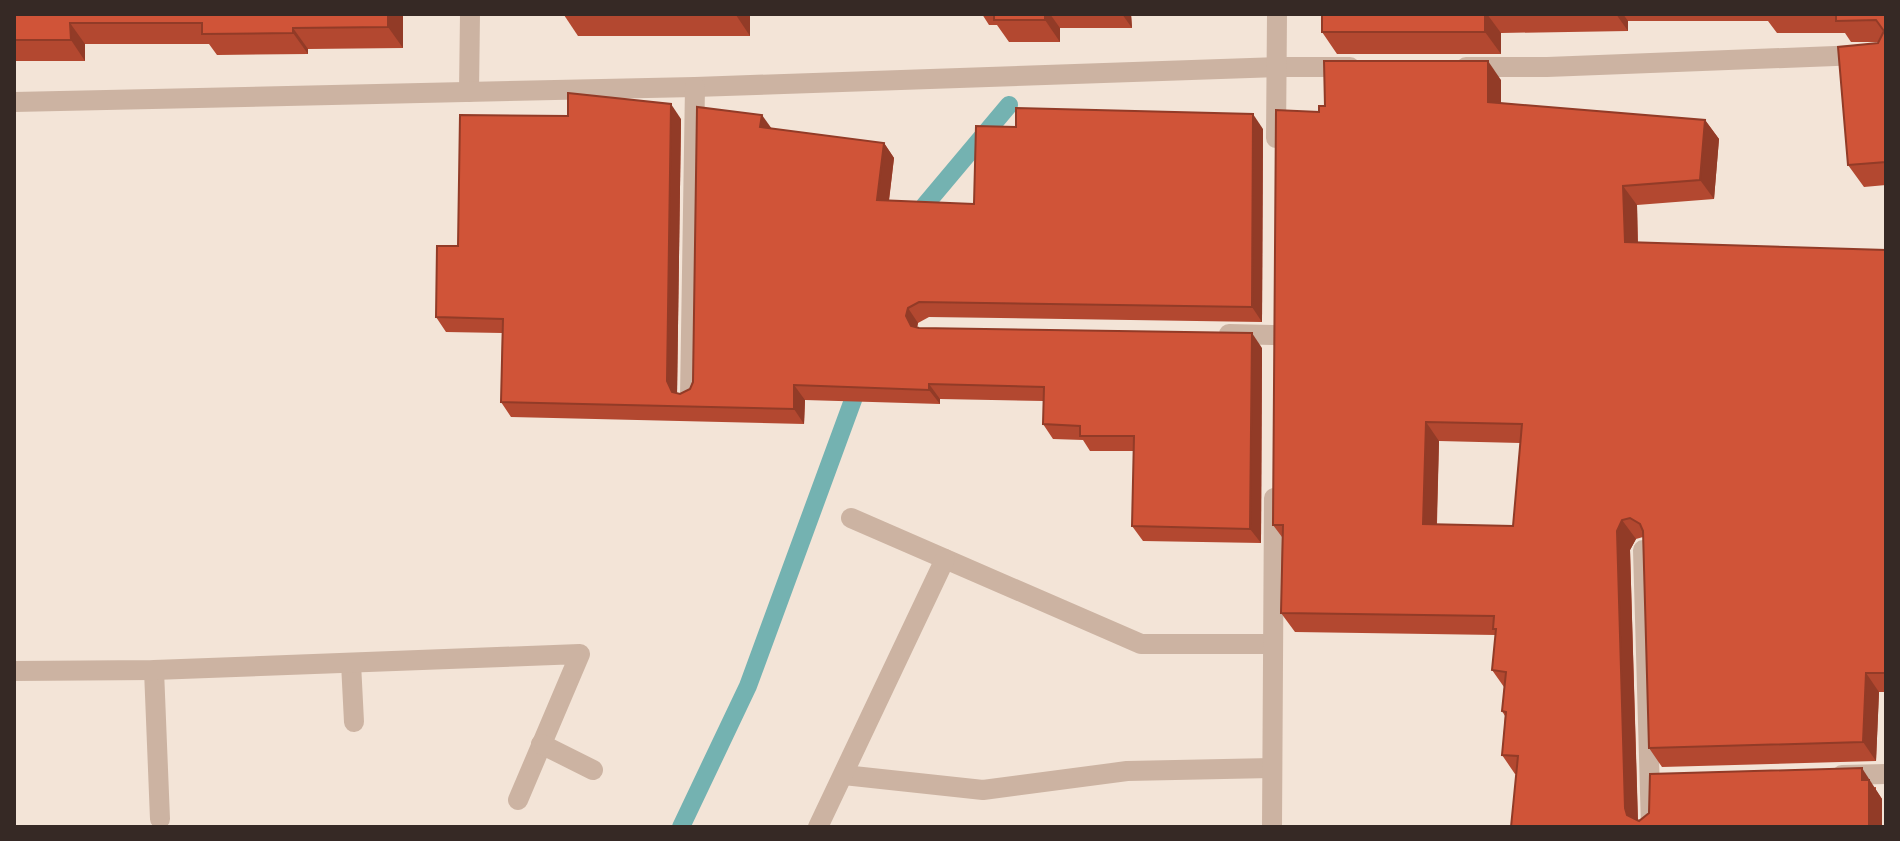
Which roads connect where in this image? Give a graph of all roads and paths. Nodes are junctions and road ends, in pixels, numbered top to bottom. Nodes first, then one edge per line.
1 (470, 14) edge
2 (1277, 14) edge
3 (1886, 54) edge
4 (1277, 67) junction
5 (1372, 67) edge
6 (1451, 67) edge
7 (695, 87) junction
8 (469, 92) junction
9 (14, 102) edge
10 (1276, 162) edge
11 (1212, 334) edge
12 (1275, 335) edge
13 (690, 396) edge
14 (1274, 474) edge
15 (851, 518) dead end
16 (1643, 550) edge
17 (945, 559) junction
18 (1273, 644) junction
19 (351, 663) junction
20 (154, 670) junction
21 (14, 671) edge
22 (354, 722) dead end
23 (541, 744) junction
24 (1272, 768) junction
25 (593, 770) dead end
26 (1886, 774) edge
27 (844, 775) junction
28 (1823, 775) edge
29 (518, 800) dead end
30 (160, 819) dead end
31 (818, 827) edge
32 (1272, 827) edge
33 (1651, 827) edge

1 - 8 street
2 - 4 street
3 - 6 street
4 - 5 street
4 - 7 street
4 - 10 street
7 - 8 street
7 - 13 street
8 - 9 street
11 - 12 street
14 - 18 street
15 - 17 street
16 - 33 street
17 - 18 street
17 - 27 street
18 - 24 street
19 - 20 street
19 - 22 street
19 - 23 street
20 - 21 street
20 - 30 street
23 - 25 street
23 - 29 street
24 - 27 street
24 - 32 street
26 - 28 street
27 - 31 street

